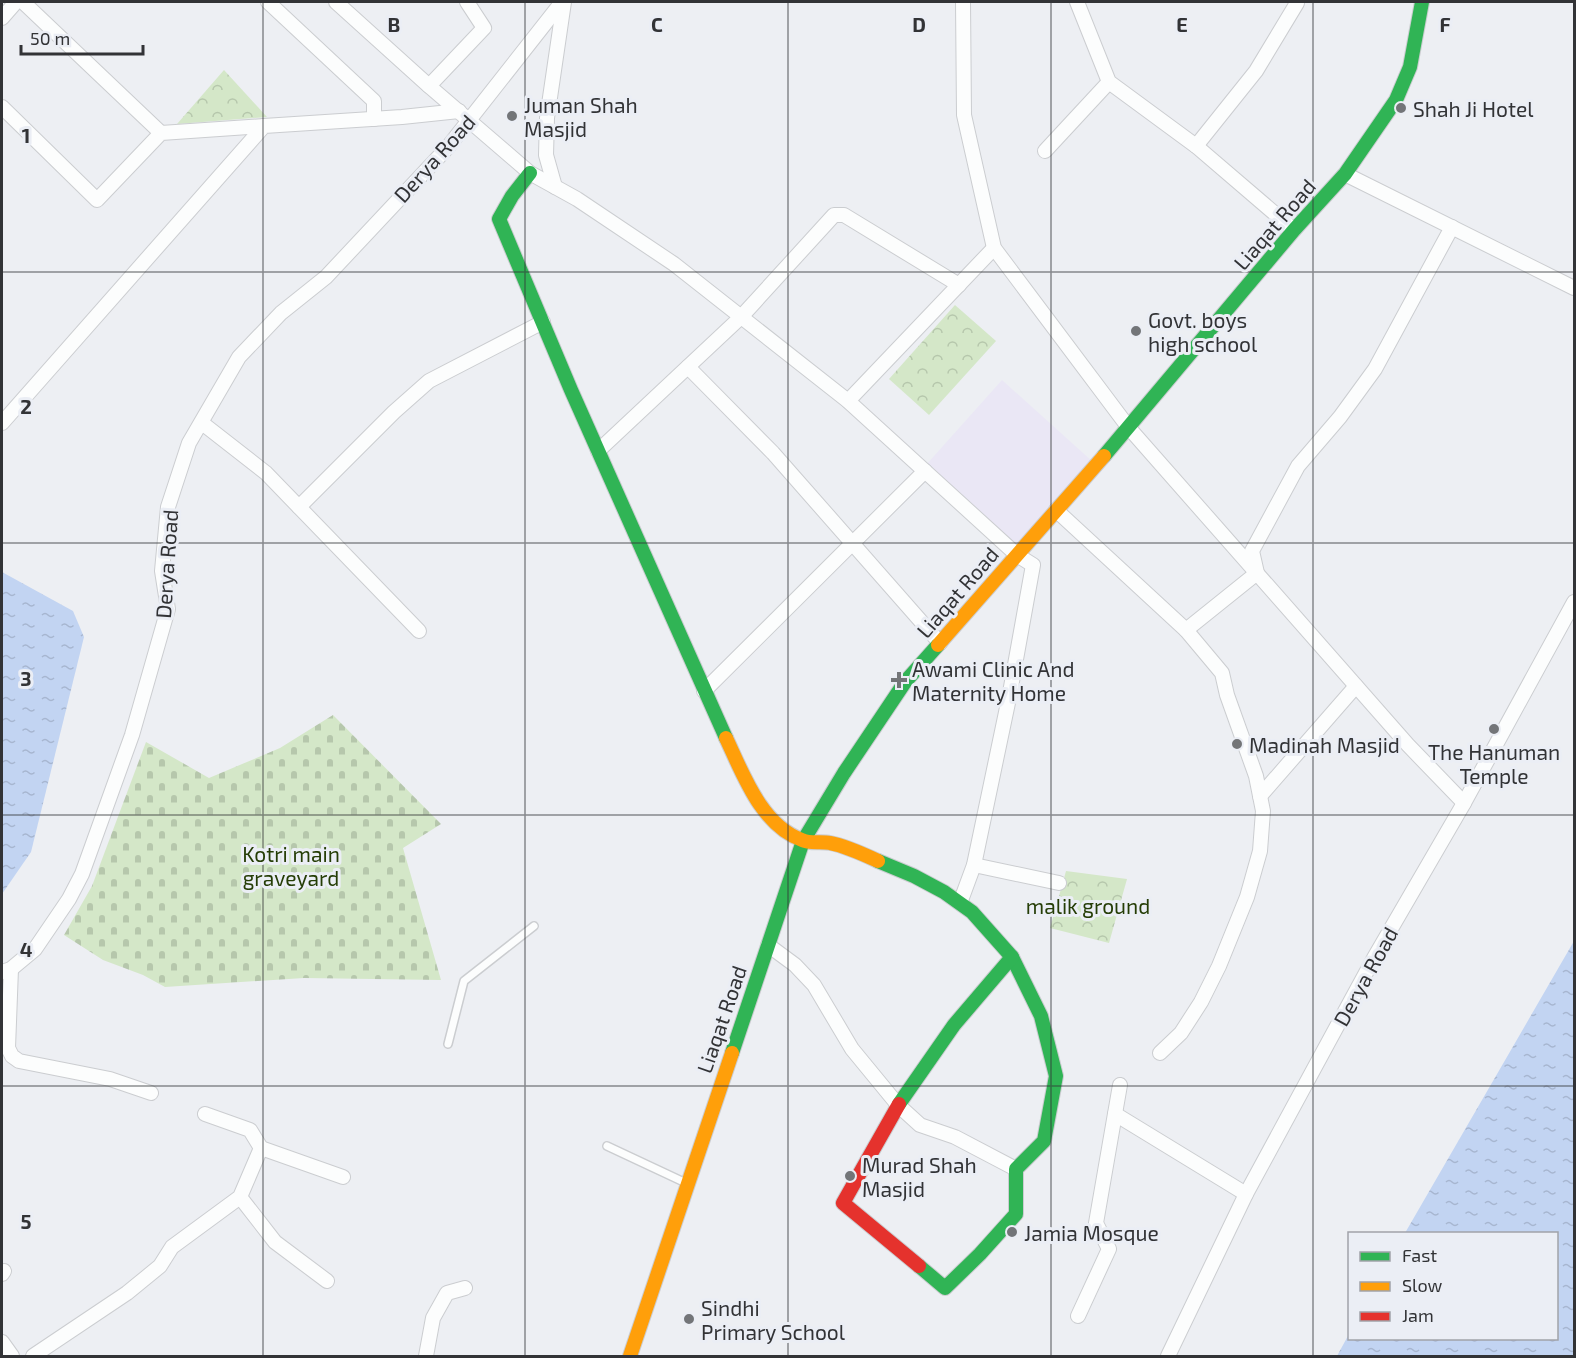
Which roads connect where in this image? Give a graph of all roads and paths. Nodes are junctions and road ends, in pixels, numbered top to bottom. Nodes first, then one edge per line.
1 (16, 2) edge
2 (23, 2) edge
3 (268, 2) edge
4 (336, 2) edge
5 (467, 2) edge
6 (563, 2) edge
7 (963, 2) edge
8 (1077, 2) edge
9 (1422, 2) edge
10 (1297, 3) dead end
11 (2, 18) edge
12 (1109, 81) junction
13 (429, 86) junction
14 (2, 107) edge
15 (464, 116) junction
16 (374, 119) junction
17 (264, 126) junction
18 (161, 133) junction
19 (1196, 146) junction
20 (1045, 151) dead end
21 (530, 173) junction
22 (1346, 174) junction
23 (555, 187) junction
24 (1452, 227) junction
25 (1294, 230) junction
26 (994, 248) junction
27 (959, 285) junction
28 (1575, 288) edge
29 (741, 317) junction
30 (543, 322) junction
31 (688, 367) junction
32 (848, 401) junction
33 (2, 423) edge
34 (201, 423) junction
35 (1129, 428) junction
36 (598, 451) junction
37 (925, 471) junction
38 (299, 507) junction
39 (1056, 510) junction
40 (852, 543) junction
41 (1017, 555) junction
42 (1257, 573) junction
43 (1575, 602) edge
44 (1186, 630) junction
45 (419, 631) dead end
46 (940, 642) junction
47 (1356, 686) junction
48 (704, 691) junction
49 (1260, 796) junction
50 (1464, 803) junction
51 (803, 841) junction
52 (974, 865) junction
53 (1059, 883) dead end
54 (960, 903) junction
55 (534, 926) dead end
56 (768, 945) junction
57 (1012, 957) junction
58 (6, 970) edge
59 (448, 1044) dead end
60 (1160, 1053) dead end
61 (1120, 1085) dead end
62 (151, 1093) dead end
63 (898, 1105) junction
64 (205, 1114) dead end
65 (1115, 1114) junction
66 (607, 1146) dead end
67 (261, 1148) junction
68 (1016, 1168) junction
69 (343, 1177) dead end
70 (688, 1183) junction
71 (1245, 1194) junction
72 (240, 1197) junction
73 (327, 1281) dead end
74 (465, 1288) dead end
75 (1078, 1316) dead end
76 (2, 1342) edge
77 (12, 1356) edge
78 (33, 1356) edge
79 (426, 1356) edge
80 (630, 1356) edge
81 (1168, 1356) edge

1 - 11 street
2 - 18 street
3 - 16 street
4 - 13 street
5 - 13 street
6 - 15 street, Derya Road
6 - 23 street
7 - 26 street
8 - 12 street
9 - 22 street, Liaqat Road
10 - 19 street
12 - 19 street
12 - 20 street
13 - 15 street
14 - 18 street
15 - 16 street
15 - 21 street
15 - 34 street, Derya Road
16 - 17 street
17 - 18 street
17 - 33 street
19 - 25 street
21 - 23 street
21 - 30 street
22 - 24 street
22 - 25 street, Liaqat Road
23 - 29 street
24 - 28 street
24 - 42 street
25 - 35 street, Liaqat Road
26 - 27 street
26 - 35 street
27 - 29 street
27 - 32 street
29 - 31 street
29 - 32 street
30 - 36 street
30 - 38 street
31 - 36 street
31 - 40 street
32 - 37 street
34 - 38 street
34 - 58 street, Derya Road
35 - 39 street, Liaqat Road
35 - 42 street
36 - 48 street
37 - 40 street
37 - 41 street
38 - 45 street
39 - 41 street, Liaqat Road
39 - 44 street
40 - 46 street
40 - 48 street
41 - 46 street, Liaqat Road
41 - 52 street
42 - 44 street
42 - 47 street
43 - 50 street, Derya Road
44 - 49 street
46 - 51 street, Liaqat Road
47 - 49 street
47 - 50 street
48 - 51 street
49 - 60 street
50 - 71 street, Derya Road
51 - 54 street
51 - 56 street, Liaqat Road
52 - 53 street
52 - 54 street
54 - 57 street
55 - 59 lane
56 - 63 street
56 - 70 street, Liaqat Road
57 - 63 street
57 - 68 street
58 - 62 street
61 - 65 street
63 - 68 street
63 - 68 street
64 - 67 street
65 - 71 street
65 - 75 street
66 - 70 lane
67 - 69 street
67 - 72 street
70 - 80 street, Liaqat Road
71 - 81 street, Derya Road
72 - 73 street
72 - 78 street
74 - 79 street
76 - 77 street

